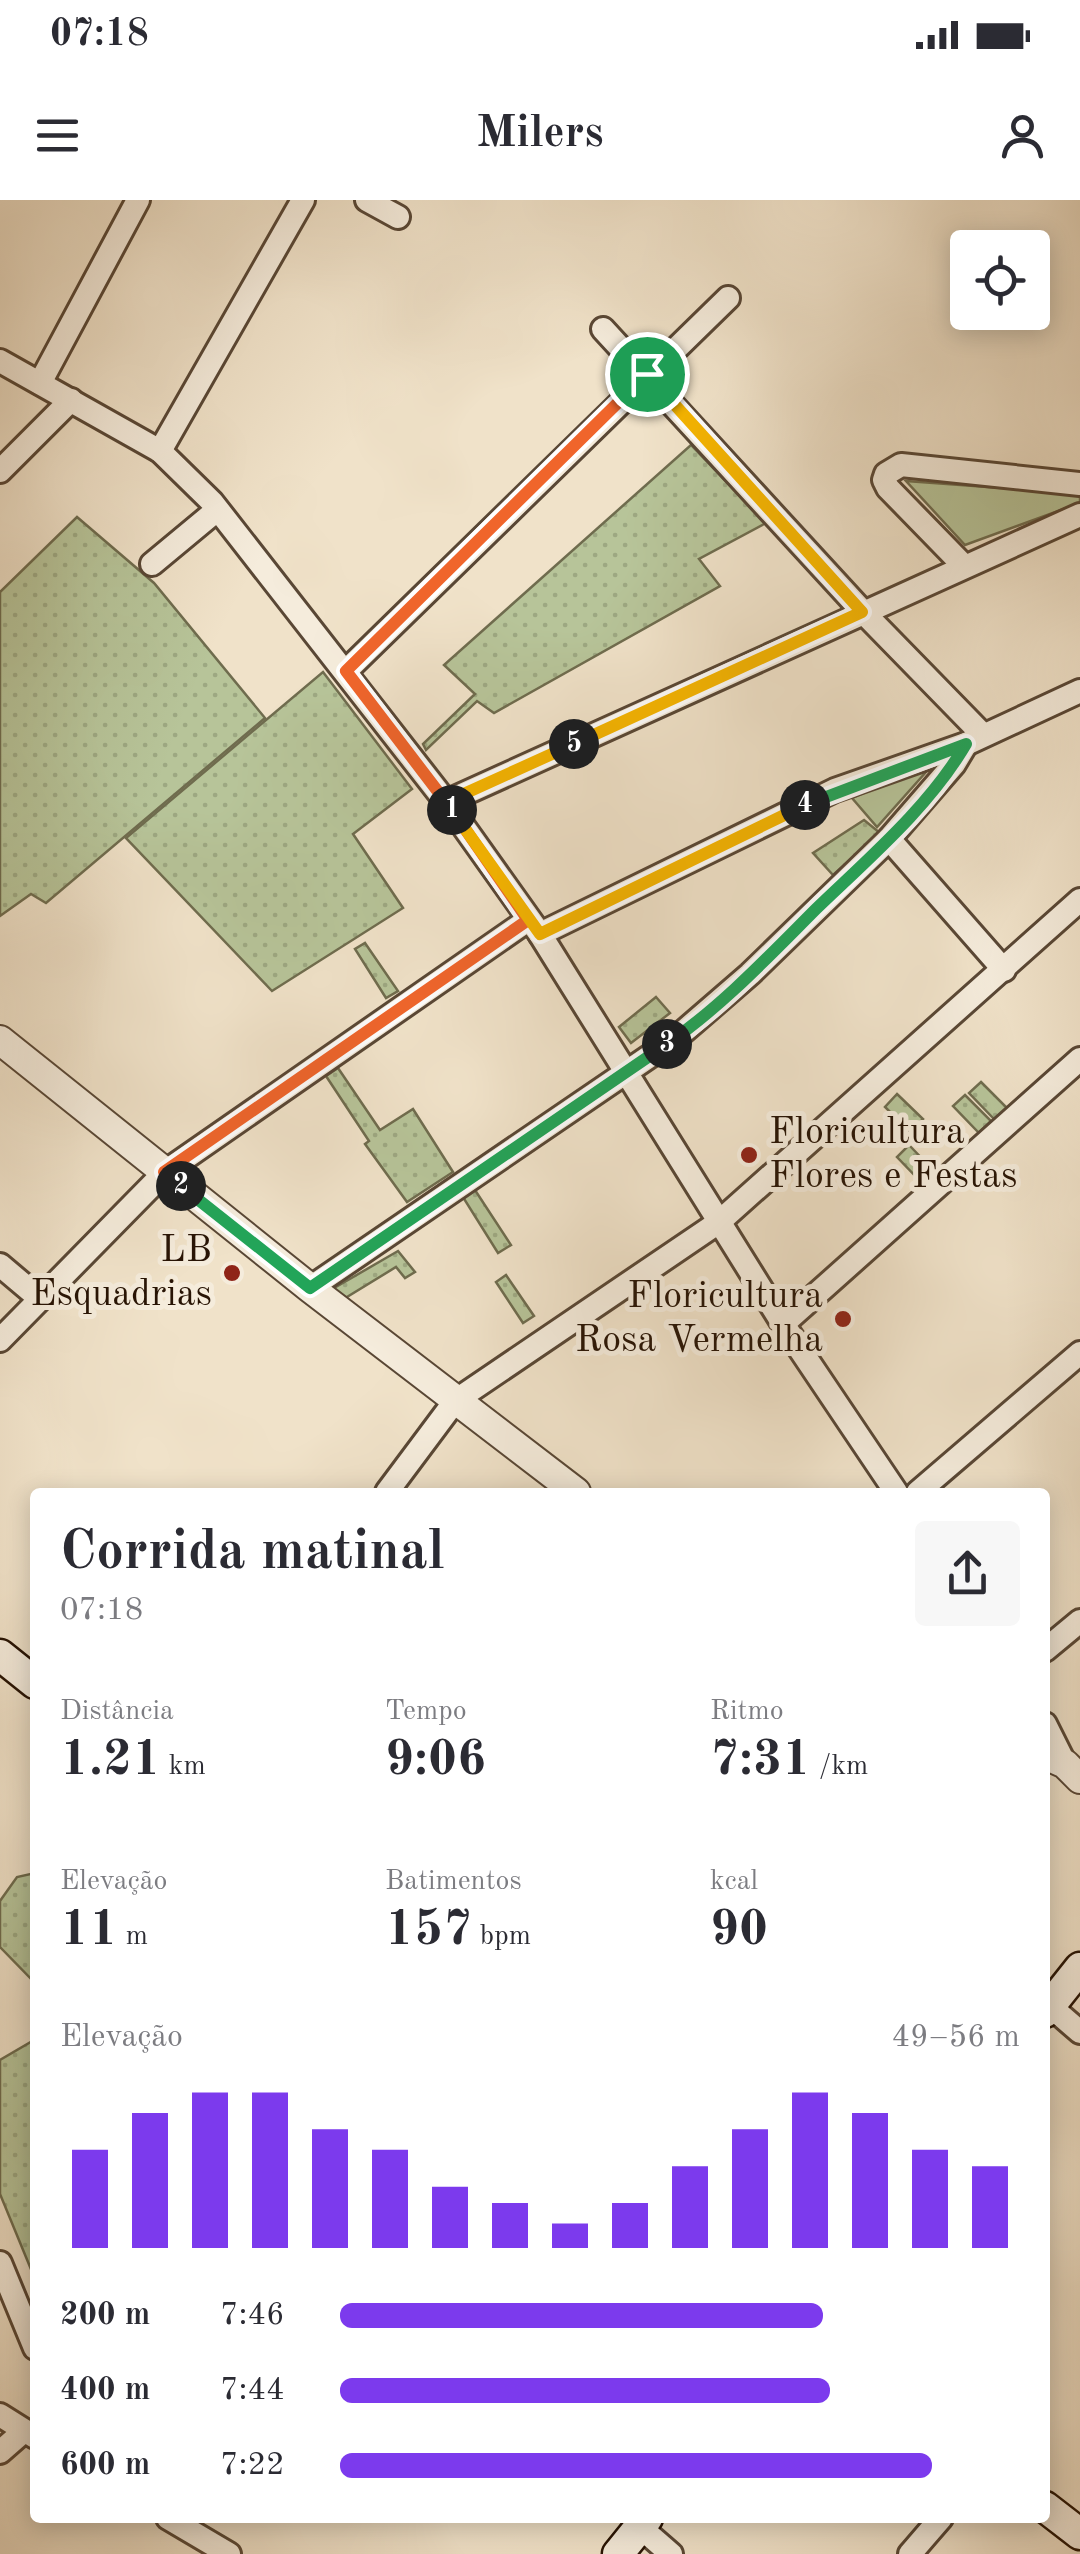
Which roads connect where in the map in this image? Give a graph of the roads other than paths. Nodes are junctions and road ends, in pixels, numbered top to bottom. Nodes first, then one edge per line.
1 (138, 200) edge
2 (303, 200) edge
3 (367, 200) edge
4 (398, 217) dead end
5 (728, 298) dead end
6 (603, 329) dead end
7 (0, 361) edge
8 (647, 374) junction
9 (40, 383) junction
10 (70, 400) junction
11 (160, 452) junction
12 (0, 471) edge
13 (1080, 484) edge
14 (217, 510) junction
15 (1080, 515) edge
16 (152, 564) dead end
17 (964, 566) junction
18 (862, 612) junction
19 (346, 671) junction
20 (1080, 691) edge
21 (974, 739) junction
22 (446, 802) junction
23 (889, 839) junction
24 (1080, 900) edge
25 (534, 927) junction
26 (1004, 970) junction
27 (0, 1040) edge
28 (1080, 1059) edge
29 (625, 1074) junction
30 (164, 1172) junction
31 (720, 1222) junction
32 (0, 1265) edge
33 (310, 1288) junction
34 (38, 1298) junction
35 (783, 1324) junction
36 (0, 1340) edge
37 (1080, 1352) edge
38 (456, 1401) junction
39 (390, 1488) edge
40 (560, 1488) edge
41 (893, 1488) edge
42 (923, 1488) edge
43 (1080, 1621) edge
44 (1050, 1646) edge
45 (0, 1655) edge
46 (30, 1678) edge
47 (1050, 1733) edge
48 (1067, 1763) edge
49 (1080, 1968) edge
50 (1050, 2005) edge
51 (1050, 2011) edge
52 (1080, 2032) edge
53 (0, 2262) edge
54 (30, 2336) edge
55 (0, 2416) edge
56 (30, 2434) edge
57 (0, 2452) edge
58 (1050, 2511) edge
59 (176, 2523) edge
60 (643, 2523) edge
61 (645, 2523) edge
62 (938, 2523) edge
63 (1080, 2534) edge
64 (229, 2554) edge
65 (618, 2554) edge
66 (672, 2554) edge
67 (910, 2554) edge

1 - 9 street
2 - 11 street
3 - 4 street
5 - 8 street
6 - 8 street
7 - 9 street
8 - 18 street
8 - 19 street
9 - 10 street
10 - 11 street
10 - 12 street
11 - 14 street
13 - 17 street
14 - 16 street
14 - 19 street
15 - 17 street
17 - 18 street
18 - 21 street
18 - 22 street
19 - 22 street
20 - 21 street
21 - 23 street
21 - 25 street
22 - 25 street
23 - 26 street
23 - 29 street
24 - 26 street
25 - 29 street
25 - 30 street
26 - 31 street
27 - 30 street
28 - 35 street
29 - 31 street
29 - 33 street
30 - 33 street
30 - 34 street
31 - 35 street
31 - 38 street
32 - 34 street
33 - 38 street
34 - 36 street
35 - 41 street
37 - 42 street
38 - 39 street
38 - 40 street
43 - 44 street
45 - 46 main road
47 - 48 street
49 - 50 main road
51 - 52 street
53 - 54 street
55 - 56 street
56 - 57 street
58 - 63 main road
59 - 64 street
60 - 65 main road
61 - 66 street
62 - 67 street

